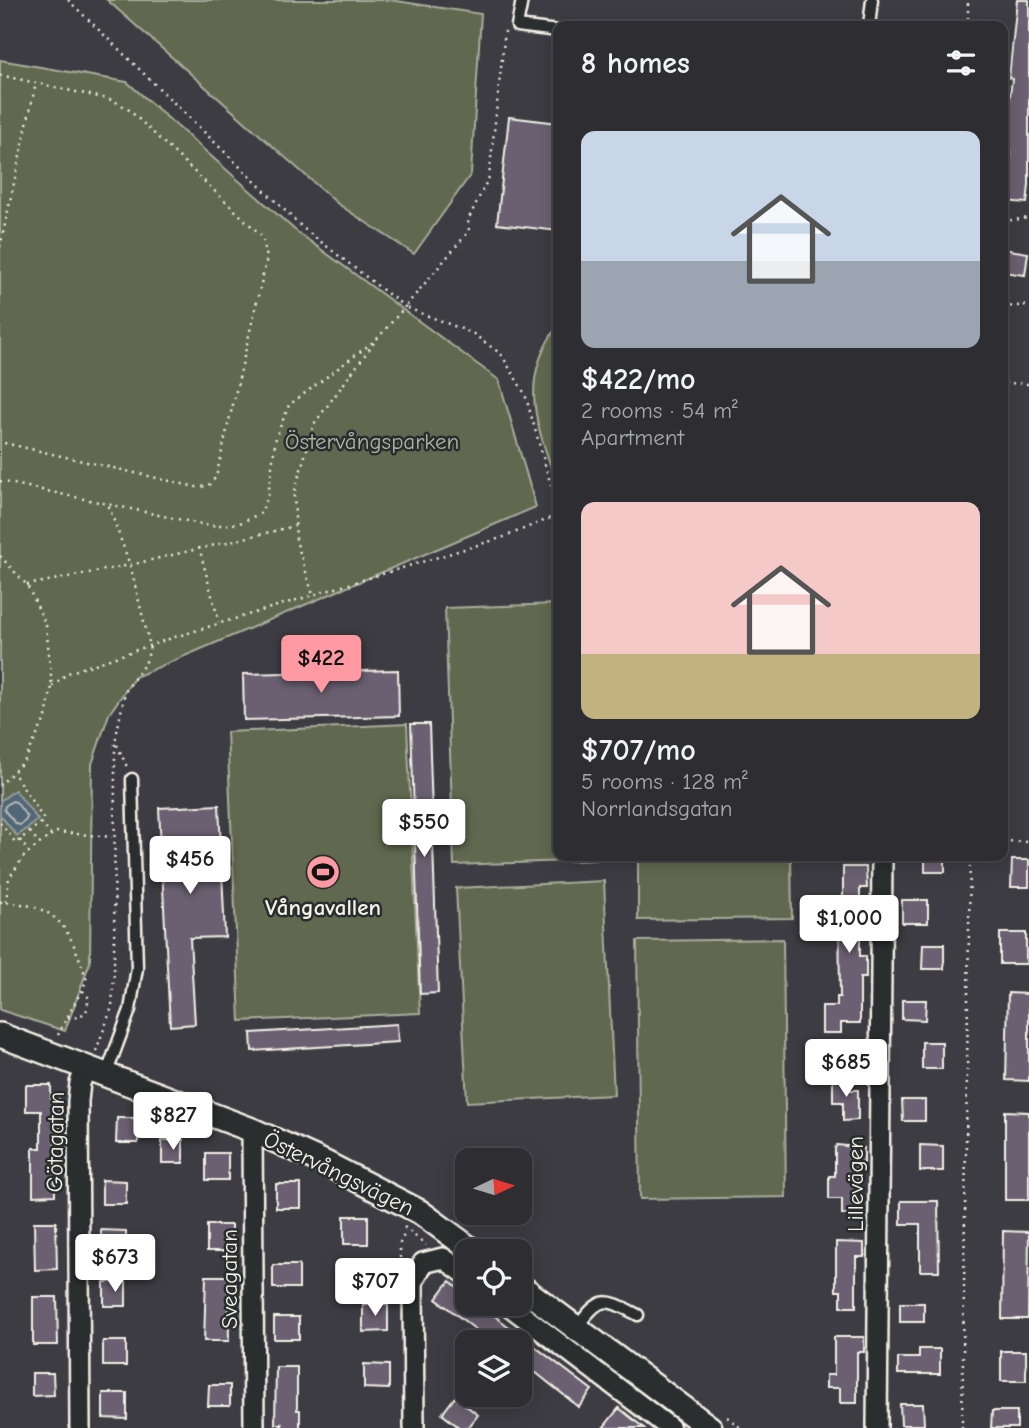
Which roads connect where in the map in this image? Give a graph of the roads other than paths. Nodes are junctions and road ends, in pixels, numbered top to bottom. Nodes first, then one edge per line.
1 (522, 0) edge
2 (872, 0) edge
3 (870, 21) edge
4 (553, 30) edge
5 (132, 779) road end
6 (882, 861) edge
7 (0, 1035) edge
8 (95, 1065) junction
9 (252, 1130) junction
10 (457, 1239) edge
11 (455, 1266) edge
12 (532, 1295) edge
13 (638, 1315) dead end
14 (522, 1316) edge
15 (576, 1328) junction
16 (661, 1425) edge
17 (80, 1428) edge
18 (254, 1428) edge
19 (414, 1428) edge
20 (710, 1428) edge
21 (877, 1428) edge

1 - 4 lane
2 - 3 lane
5 - 8 lane
6 - 21 street, Lillevägen
7 - 8 street, Östervångsvägen
8 - 9 street, Östervångsvägen
8 - 17 street, Götagatan
9 - 10 street, Östervångsvägen
9 - 18 street, Sveagatan
11 - 19 street
12 - 15 street
13 - 15 lane
14 - 16 street
15 - 20 street

